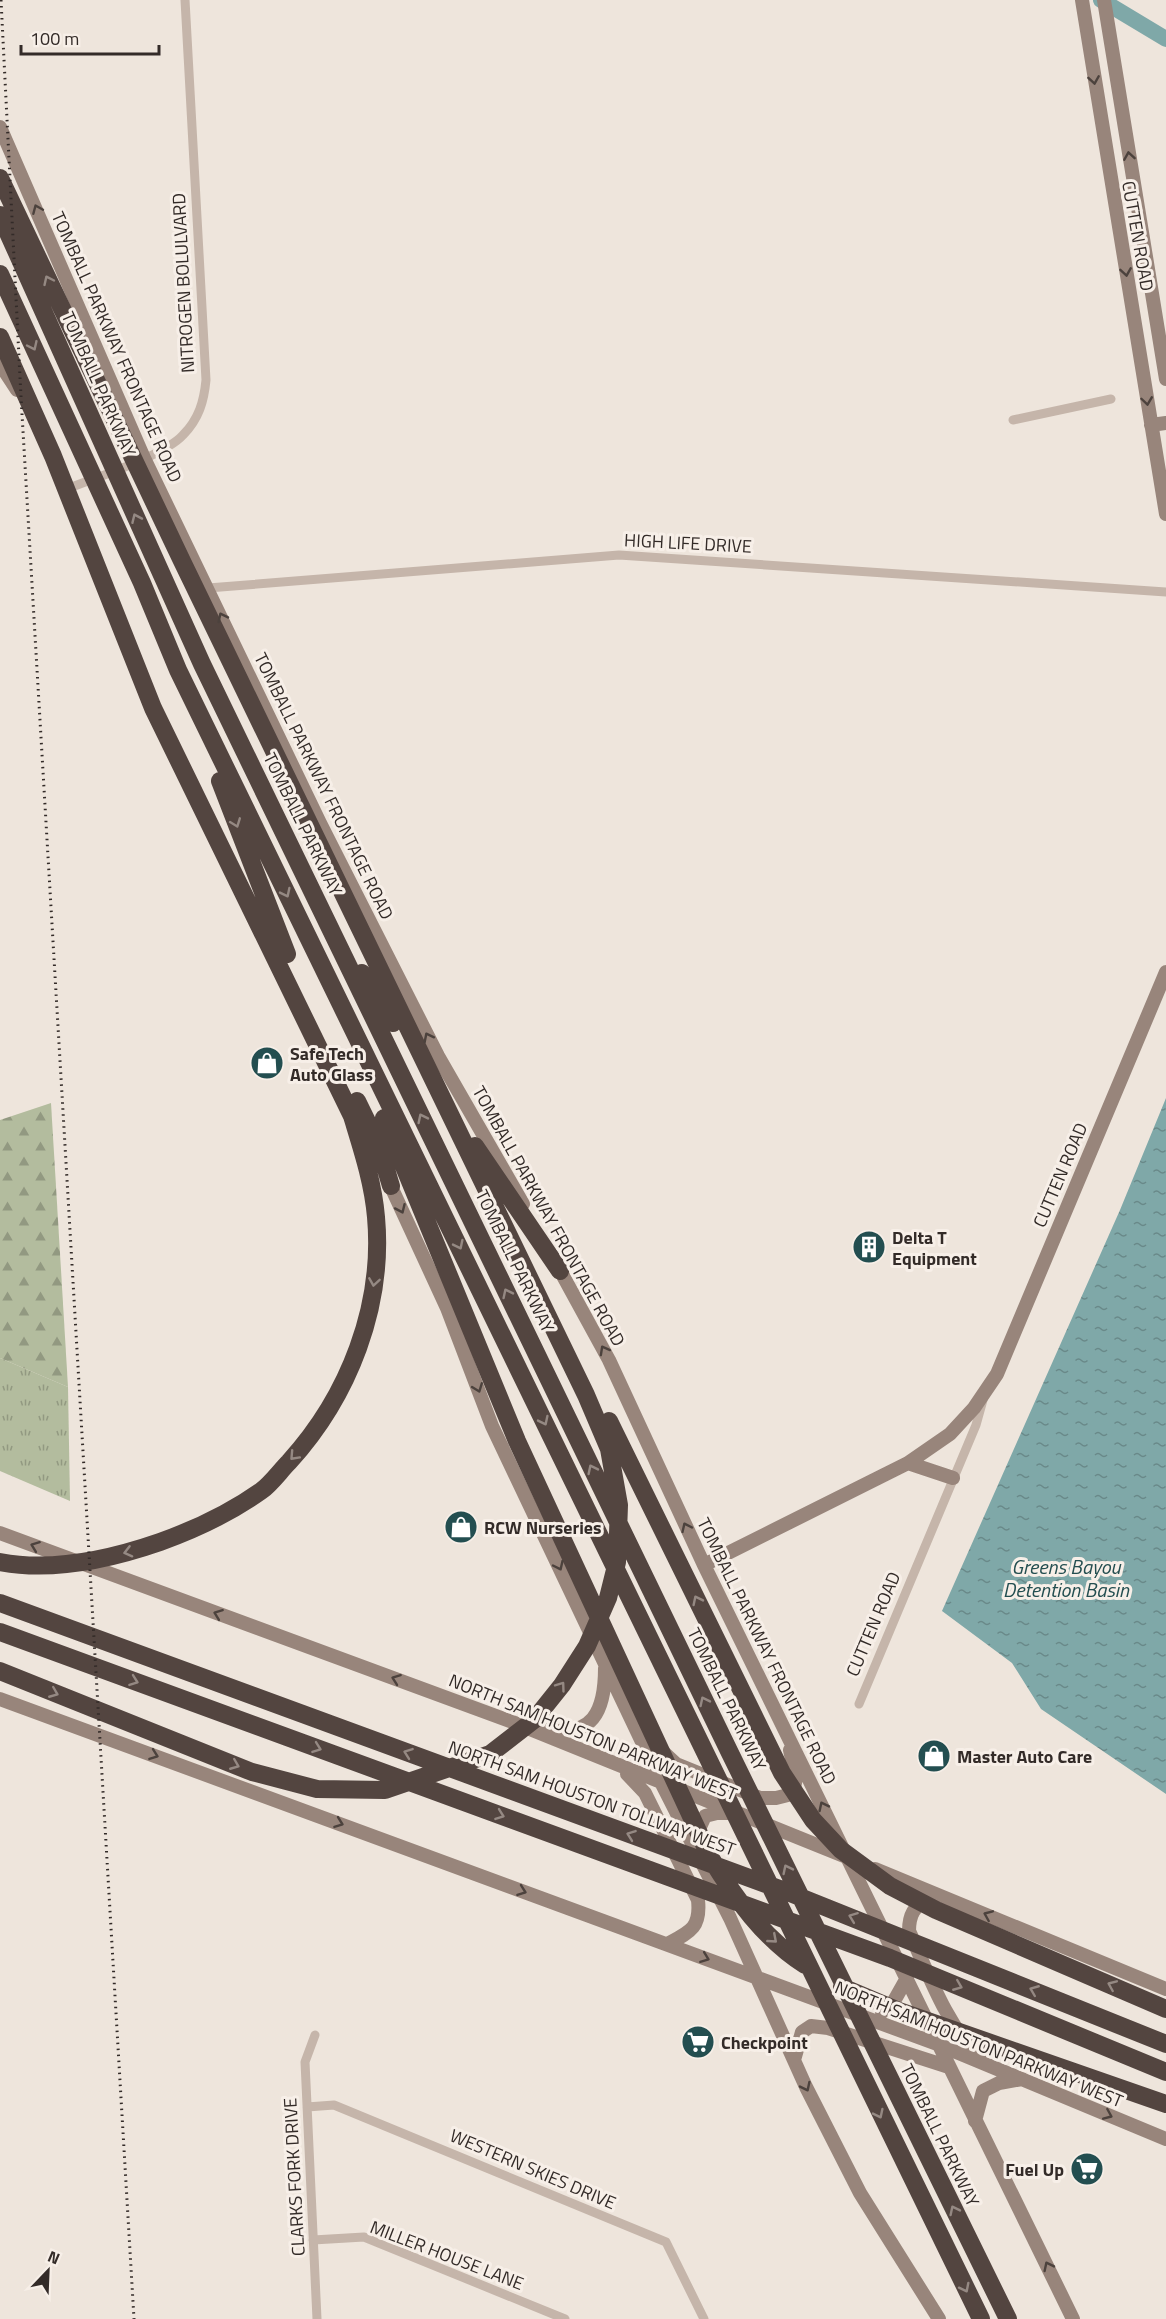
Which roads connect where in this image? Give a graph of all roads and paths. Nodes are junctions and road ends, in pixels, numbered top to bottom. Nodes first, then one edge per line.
1 (184, 0) edge
2 (1082, 0) edge
3 (1104, 0) edge
4 (0, 127) edge
5 (0, 178) edge
6 (0, 215) edge
7 (0, 274) edge
8 (0, 337) edge
9 (0, 364) edge
10 (1166, 379) edge
11 (1110, 399) dead end
12 (1013, 420) dead end
13 (1166, 423) edge
14 (1151, 425) junction
15 (144, 458) junction
16 (72, 487) junction
17 (1166, 514) edge
18 (208, 588) junction
19 (1166, 592) edge
20 (178, 670) junction
21 (336, 940) junction
22 (313, 948) junction
23 (1166, 972) edge
24 (428, 1071) junction
25 (391, 1186) junction
26 (560, 1271) junction
27 (985, 1392) junction
28 (908, 1463) junction
29 (953, 1478) junction
30 (0, 1533) edge
31 (0, 1562) edge
32 (704, 1565) junction
33 (0, 1604) edge
34 (0, 1632) edge
35 (605, 1663) junction
36 (0, 1671) edge
37 (0, 1699) edge
38 (859, 1704) dead end
39 (628, 1712) junction
40 (515, 1723) junction
41 (786, 1730) junction
42 (619, 1767) junction
43 (662, 1784) junction
44 (740, 1815) junction
45 (698, 1854) junction
46 (849, 1858) junction
47 (945, 1898) junction
48 (667, 1944) junction
49 (756, 1977) junction
50 (907, 1978) junction
51 (1166, 1989) edge
52 (1166, 2008) edge
53 (862, 2016) junction
54 (315, 2035) dead end
55 (937, 2044) junction
56 (1166, 2044) edge
57 (794, 2060) junction
58 (986, 2064) junction
59 (949, 2067) junction
60 (1166, 2072) edge
61 (1023, 2079) junction
62 (1166, 2104) edge
63 (307, 2107) junction
64 (975, 2121) junction
65 (1166, 2139) edge
66 (313, 2240) junction
67 (317, 2319) edge
68 (565, 2319) edge
69 (704, 2319) edge
70 (939, 2319) edge
71 (981, 2319) edge
72 (1008, 2319) edge
73 (1073, 2319) edge

1 - 15 street, NITROGEN BOLULVARD
2 -> 14 main road, CUTTEN ROAD
10 -> 3 main road, CUTTEN ROAD
15 -> 4 main road, TOMBALL PARKWAY FRONTAGE ROAD
24 -> 5 highway
21 -> 6 highway, TOMBALL PARKWAY
7 -> 20 highway
8 -> 31 highway
9 - 16 main road
11 - 12 street
13 - 14 main road
14 - 17 main road, CUTTEN ROAD
15 - 16 street, NITROGEN BOLULVARD
15 - 18 main road, TOMBALL PARKWAY FRONTAGE ROAD
16 - 25 main road
18 - 19 street, HIGH LIFE DRIVE
26 -> 18 main road, TOMBALL PARKWAY FRONTAGE ROAD
20 -> 22 highway
20 -> 25 highway
21 - 26 highway
72 -> 21 highway, TOMBALL PARKWAY
22 -> 62 highway
22 -> 71 highway
23 - 27 main road, CUTTEN ROAD
36 -> 24 highway
52 -> 24 highway
25 -> 35 main road
32 -> 26 main road, TOMBALL PARKWAY FRONTAGE ROAD
27 - 28 main road, CUTTEN ROAD
27 - 29 street, CUTTEN ROAD
28 - 29 main road
28 - 32 main road, CUTTEN ROAD
29 - 38 street, CUTTEN ROAD
40 -> 30 main road, NORTH SAM HOUSTON PARKWAY WEST
32 - 41 main road, TOMBALL PARKWAY FRONTAGE ROAD
56 -> 33 highway, NORTH SAM HOUSTON TOLLWAY WEST
34 -> 60 highway
35 - 39 main road
35 - 40 main road
37 -> 48 main road, NORTH SAM HOUSTON PARKWAY WEST
39 - 41 main road
39 - 43 main road
40 - 42 main road, NORTH SAM HOUSTON PARKWAY WEST
46 -> 41 main road, TOMBALL PARKWAY FRONTAGE ROAD
42 - 43 main road, NORTH SAM HOUSTON PARKWAY WEST
42 - 48 main road
43 - 44 main road, NORTH SAM HOUSTON PARKWAY WEST
43 - 45 main road
44 - 45 main road
44 - 46 main road, NORTH SAM HOUSTON PARKWAY WEST
45 - 49 main road
46 - 47 main road, NORTH SAM HOUSTON PARKWAY WEST
46 - 50 main road, TOMBALL PARKWAY FRONTAGE ROAD
51 -> 47 main road, NORTH SAM HOUSTON PARKWAY WEST
47 - 58 main road
48 -> 49 main road, NORTH SAM HOUSTON PARKWAY WEST
49 - 53 main road, NORTH SAM HOUSTON PARKWAY WEST
49 - 57 main road
50 - 53 main road
50 - 55 main road, TOMBALL PARKWAY FRONTAGE ROAD
53 - 55 main road, NORTH SAM HOUSTON PARKWAY WEST
54 - 63 street, CLARKS FORK DRIVE
55 - 58 main road, NORTH SAM HOUSTON PARKWAY WEST
55 - 59 main road, TOMBALL PARKWAY FRONTAGE ROAD
57 - 59 main road
57 -> 70 main road
58 - 61 main road, NORTH SAM HOUSTON PARKWAY WEST
59 - 64 main road, TOMBALL PARKWAY FRONTAGE ROAD
61 - 64 main road
61 -> 65 main road, NORTH SAM HOUSTON PARKWAY WEST
63 - 66 street, CLARKS FORK DRIVE
63 - 69 street, WESTERN SKIES DRIVE
73 -> 64 main road, TOMBALL PARKWAY FRONTAGE ROAD
66 - 67 street, CLARKS FORK DRIVE
66 - 68 street, MILLER HOUSE LANE

